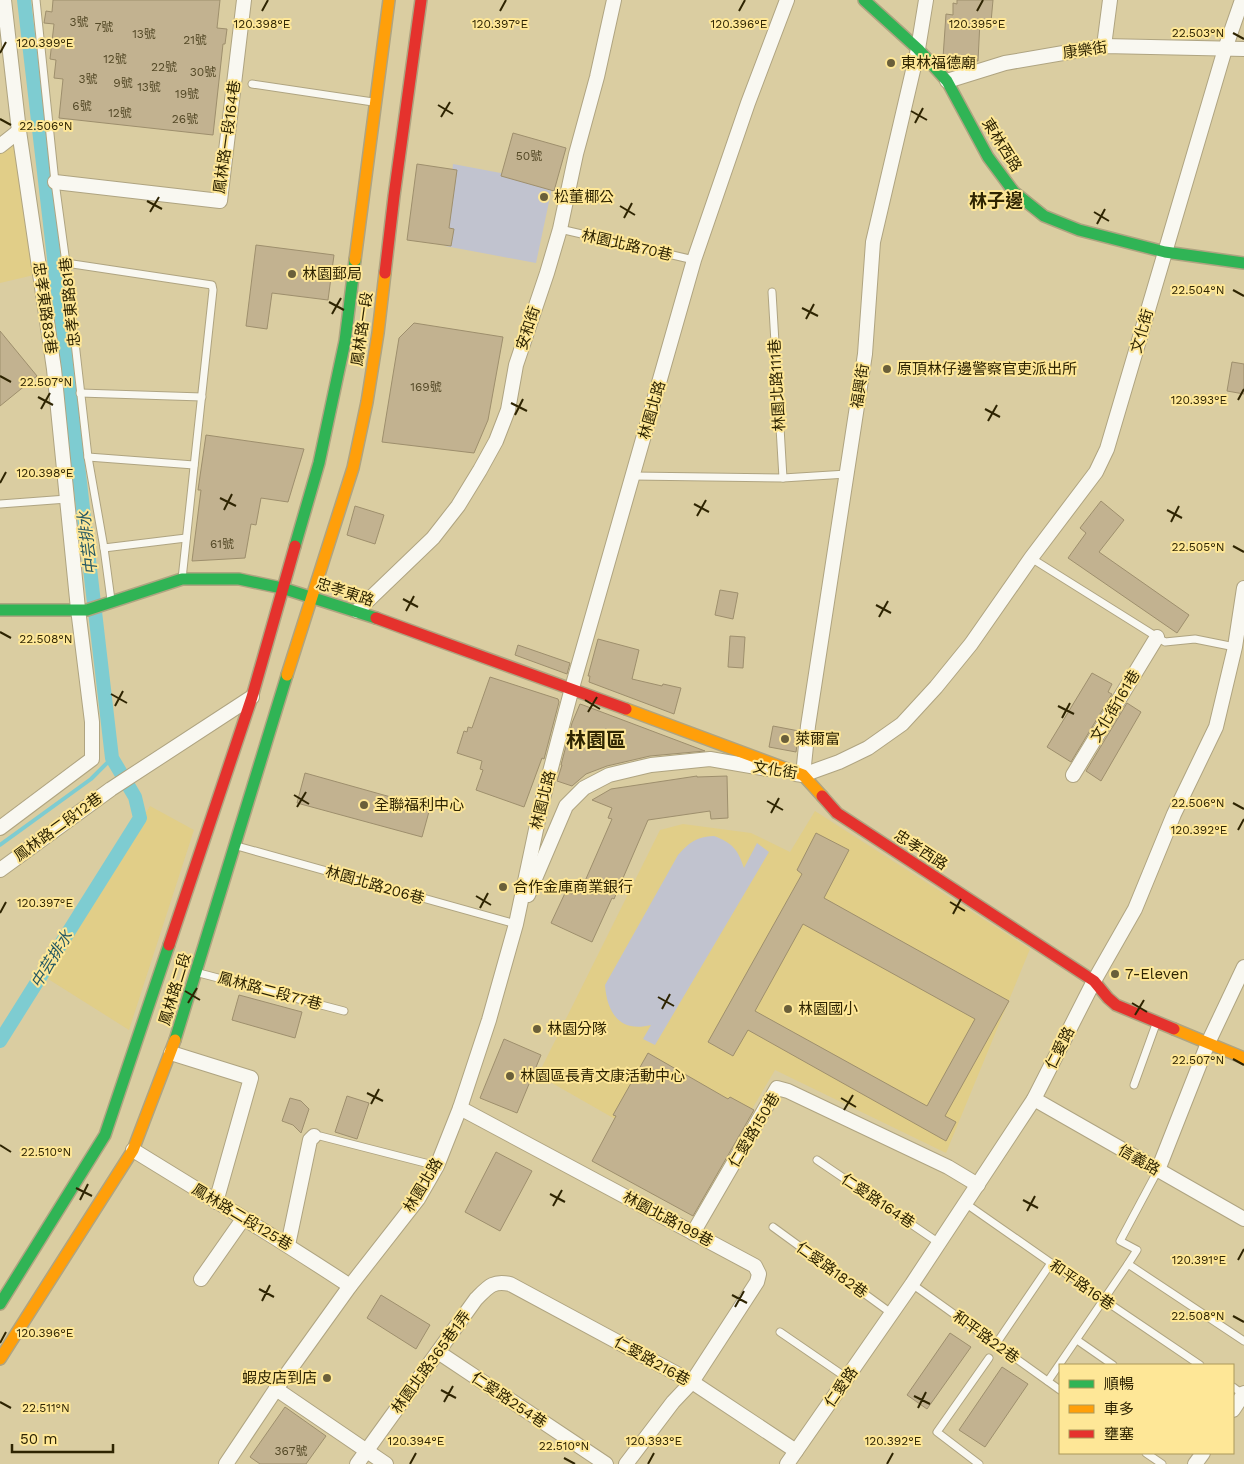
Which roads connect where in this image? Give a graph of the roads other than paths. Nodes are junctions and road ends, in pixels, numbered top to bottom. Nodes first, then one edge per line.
1 (4, 0) edge
2 (36, 0) edge
3 (244, 0) edge
4 (389, 0) edge
5 (421, 0) edge
6 (614, 0) edge
7 (787, 0) edge
8 (864, 0) edge
9 (926, 0) edge
10 (1110, 0) edge
11 (1242, 0) edge
12 (1104, 46) junction
13 (918, 49) junction
14 (1225, 49) junction
15 (1244, 49) edge
16 (947, 81) junction
17 (252, 84) dead end
18 (376, 103) junction
19 (19, 131) junction
20 (0, 146) edge
21 (55, 182) junction
22 (560, 229) junction
23 (1165, 252) junction
24 (694, 260) junction
25 (66, 263) junction
26 (1244, 263) edge
27 (772, 292) dead end
28 (80, 393) junction
29 (202, 397) junction
30 (88, 457) junction
31 (194, 466) junction
32 (846, 474) junction
33 (633, 476) junction
34 (783, 478) junction
35 (67, 499) junction
36 (0, 504) edge
37 (186, 538) junction
38 (104, 548) junction
39 (1031, 558) junction
40 (182, 579) junction
41 (282, 588) junction
42 (1244, 588) edge
43 (313, 598) junction
44 (107, 604) junction
45 (0, 610) edge
46 (83, 610) junction
47 (357, 611) junction
48 (1157, 637) junction
49 (1239, 647) edge
50 (572, 688) junction
51 (252, 697) junction
52 (803, 775) junction
53 (1074, 775) dead end
54 (0, 828) edge
55 (235, 845) junction
56 (0, 870) edge
57 (516, 924) junction
58 (1244, 967) edge
59 (196, 972) junction
60 (1094, 981) junction
61 (344, 1011) dead end
62 (1157, 1022) junction
63 (1208, 1043) junction
64 (171, 1053) junction
65 (1244, 1058) edge
66 (1134, 1085) dead end
67 (1034, 1099) junction
68 (460, 1108) junction
69 (314, 1136) joint
70 (133, 1150) junction
71 (817, 1160) dead end
72 (437, 1166) junction
73 (1158, 1170) junction
74 (978, 1185) junction
75 (216, 1202) junction
76 (965, 1204) junction
77 (243, 1219) junction
78 (1244, 1220) edge
79 (773, 1227) dead end
80 (693, 1233) junction
81 (939, 1243) junction
82 (288, 1245) junction
83 (1051, 1263) junction
84 (1128, 1264) junction
85 (201, 1279) dead end
86 (502, 1282) joint
87 (912, 1284) junction
88 (350, 1286) junction
89 (1104, 1300) junction
90 (0, 1304) edge
91 (891, 1313) junction
92 (780, 1332) dead end
93 (1077, 1340) junction
94 (1244, 1341) edge
95 (996, 1344) junction
96 (438, 1352) junction
97 (0, 1358) edge
98 (989, 1358) dead end
99 (1060, 1364) edge
100 (1112, 1364) edge
101 (1199, 1364) edge
102 (1059, 1365) edge
103 (847, 1378) junction
104 (1048, 1381) junction
105 (692, 1382) junction
106 (276, 1389) junction
107 (1059, 1389) edge
108 (1241, 1392) edge
109 (1234, 1408) edge
110 (366, 1451) junction
111 (796, 1451) junction
112 (1147, 1454) edge
113 (226, 1464) edge
114 (357, 1464) edge
115 (386, 1464) edge
116 (606, 1464) edge
117 (626, 1464) edge
118 (787, 1464) edge
119 (979, 1464) edge
120 (1162, 1464) edge

1 - 19 street, 忠孝東路83巷
2 - 21 lane, 忠孝東路81巷
3 - 21 street, 鳳林路一段164巷
4 - 18 main road, 鳳林路一段
5 - 43 main road, 鳳林路一段
6 - 22 street, 安和街
7 - 24 street, 林園北路
8 - 13 main road, 東林西路
9 - 13 street, 福興街
10 - 12 street
11 - 14 street, 文化街
12 - 14 street, 康樂街
12 - 16 street, 康樂街
13 - 16 main road, 東林西路
13 - 32 street, 福興街
14 - 15 street, 康樂街
14 - 23 street, 文化街
16 - 23 main road, 東林西路
17 - 18 lane
18 - 41 main road, 鳳林路一段
19 - 20 street
19 - 35 street, 忠孝東路83巷
21 - 25 lane, 忠孝東路81巷
22 - 24 lane, 林園北路70巷
22 - 47 street, 安和街
23 - 26 main road, 東林西路
23 - 39 street, 文化街
24 - 33 street, 林園北路
25 - 28 lane, 忠孝東路81巷
25 - 29 lane
27 - 34 lane, 林園北路111巷
28 - 29 lane
28 - 30 lane, 忠孝東路81巷
29 - 31 lane
30 - 31 lane
30 - 38 lane, 忠孝東路81巷
31 - 37 lane
32 - 34 lane
32 - 52 street, 福興街
33 - 34 lane
33 - 50 street, 林園北路
35 - 36 lane
35 - 46 street, 忠孝東路83巷
37 - 38 lane
37 - 40 lane
38 - 44 lane, 忠孝東路81巷
39 - 48 lane
39 - 52 street, 文化街
40 - 41 main road, 忠孝東路
40 - 44 main road, 忠孝東路
41 - 43 main road, 忠孝東路
41 - 51 main road, 鳳林路二段
42 - 49 street, 仁愛路
43 - 47 main road, 忠孝東路
43 - 55 main road, 鳳林路二段
44 - 46 main road, 忠孝東路
45 - 46 main road
46 - 54 street, 忠孝東路83巷
47 - 50 main road, 忠孝東路
48 - 49 lane
48 - 53 street, 文化街161巷
49 - 60 street, 仁愛路
50 - 52 main road, 忠孝西路
50 - 57 street, 林園北路
51 - 56 street, 鳳林路二段12巷
51 - 90 main road, 鳳林路二段
52 - 57 street, 文化街
52 - 60 main road, 忠孝西路
55 - 57 lane, 林園北路206巷
55 - 59 main road, 鳳林路二段
57 - 68 street, 林園北路
58 - 63 street
59 - 61 lane, 鳳林路二段77巷
59 - 64 main road, 鳳林路二段
60 - 62 main road, 忠孝西路
60 - 67 street, 仁愛路
62 - 63 main road, 忠孝西路
62 - 66 lane
63 - 65 main road, 忠孝西路
63 - 73 street
64 - 70 main road, 鳳林路二段
64 - 75 street
67 - 73 street, 信義路
67 - 74 street, 仁愛路
68 - 72 street, 林園北路
68 - 80 street, 林園北路199巷
69 - 72 lane
69 - 82 street
70 - 75 street, 鳳林路二段125巷
70 - 97 main road, 鳳林路二段
71 - 81 lane, 仁愛路164巷
72 - 88 street, 林園北路
73 - 78 street, 信義路
73 - 84 lane
74 - 76 street, 仁愛路
74 - 80 street, 仁愛路150巷
75 - 77 street, 鳳林路二段125巷
76 - 81 street, 仁愛路
76 - 83 lane, 和平路16巷
77 - 82 street, 鳳林路二段125巷
77 - 85 street
79 - 91 lane, 仁愛路182巷
80 - 105 street, 林園北路199巷
81 - 87 street, 仁愛路
82 - 88 street, 鳳林路二段125巷
83 - 89 lane, 和平路16巷
83 - 95 lane
84 - 89 lane
84 - 94 lane
86 - 96 street, 林園北路365巷1弄
86 - 105 street, 仁愛路216巷
87 - 91 street, 仁愛路
87 - 95 lane, 和平路22巷
88 - 106 street, 林園北路
89 - 93 lane
89 - 101 lane, 和平路16巷
91 - 103 street, 仁愛路
92 - 103 lane
93 - 99 lane
93 - 100 lane
95 - 104 lane, 和平路22巷
96 - 110 street, 林園北路365巷1弄
96 - 116 street, 仁愛路254巷
98 - 119 lane
102 - 104 lane
103 - 111 street, 仁愛路
104 - 107 lane, 和平路22巷
105 - 111 street, 仁愛路216巷
105 - 117 street
106 - 110 street
106 - 113 street, 林園北路
108 - 109 street
110 - 114 street, 林園北路365巷1弄
110 - 115 street
111 - 118 street, 仁愛路
112 - 120 lane

